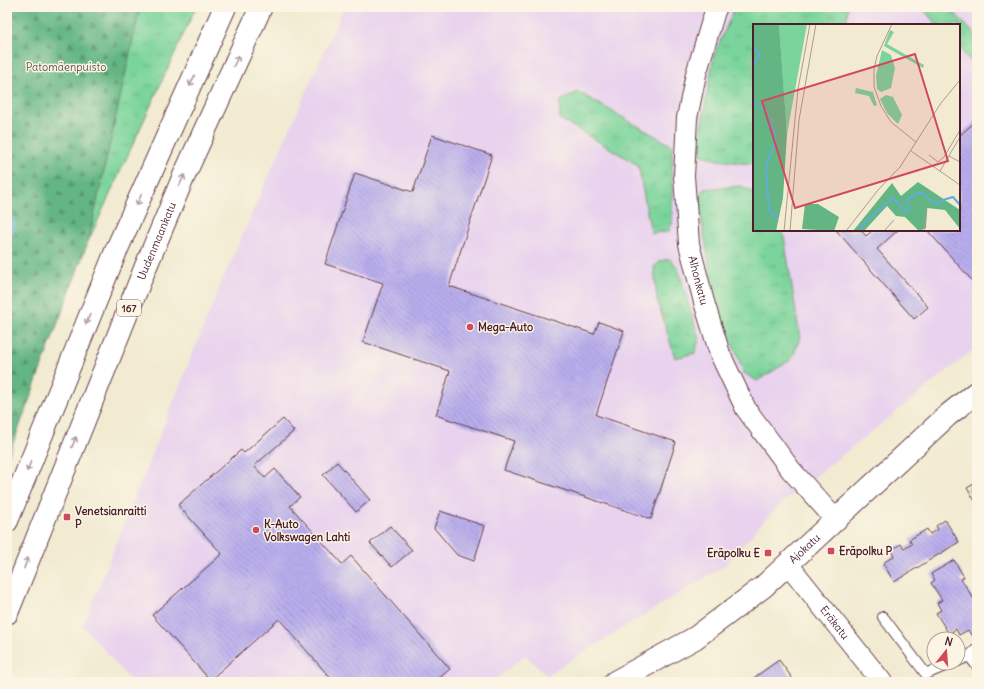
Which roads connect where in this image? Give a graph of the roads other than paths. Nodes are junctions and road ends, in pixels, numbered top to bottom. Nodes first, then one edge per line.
1 (225, 7) edge
2 (261, 7) edge
3 (717, 7) edge
4 (977, 392) edge
5 (835, 519) junction
6 (7, 521) edge
7 (788, 564) junction
8 (7, 612) edge
9 (883, 617) dead end
10 (977, 649) edge
11 (969, 656) junction
12 (966, 657) edge
13 (977, 666) edge
14 (933, 671) edge
15 (615, 682) edge
16 (882, 682) edge

1 -> 6 main road
8 -> 2 main road, Uudenmaankatu / 167
3 - 5 street, Alhonkatu
4 - 5 main road, Ajokatu
5 - 7 main road, Ajokatu
7 - 15 main road, Ajokatu
7 - 16 street, Eräkatu
9 - 14 lane
10 - 11 lane
11 - 12 lane
11 - 13 lane

